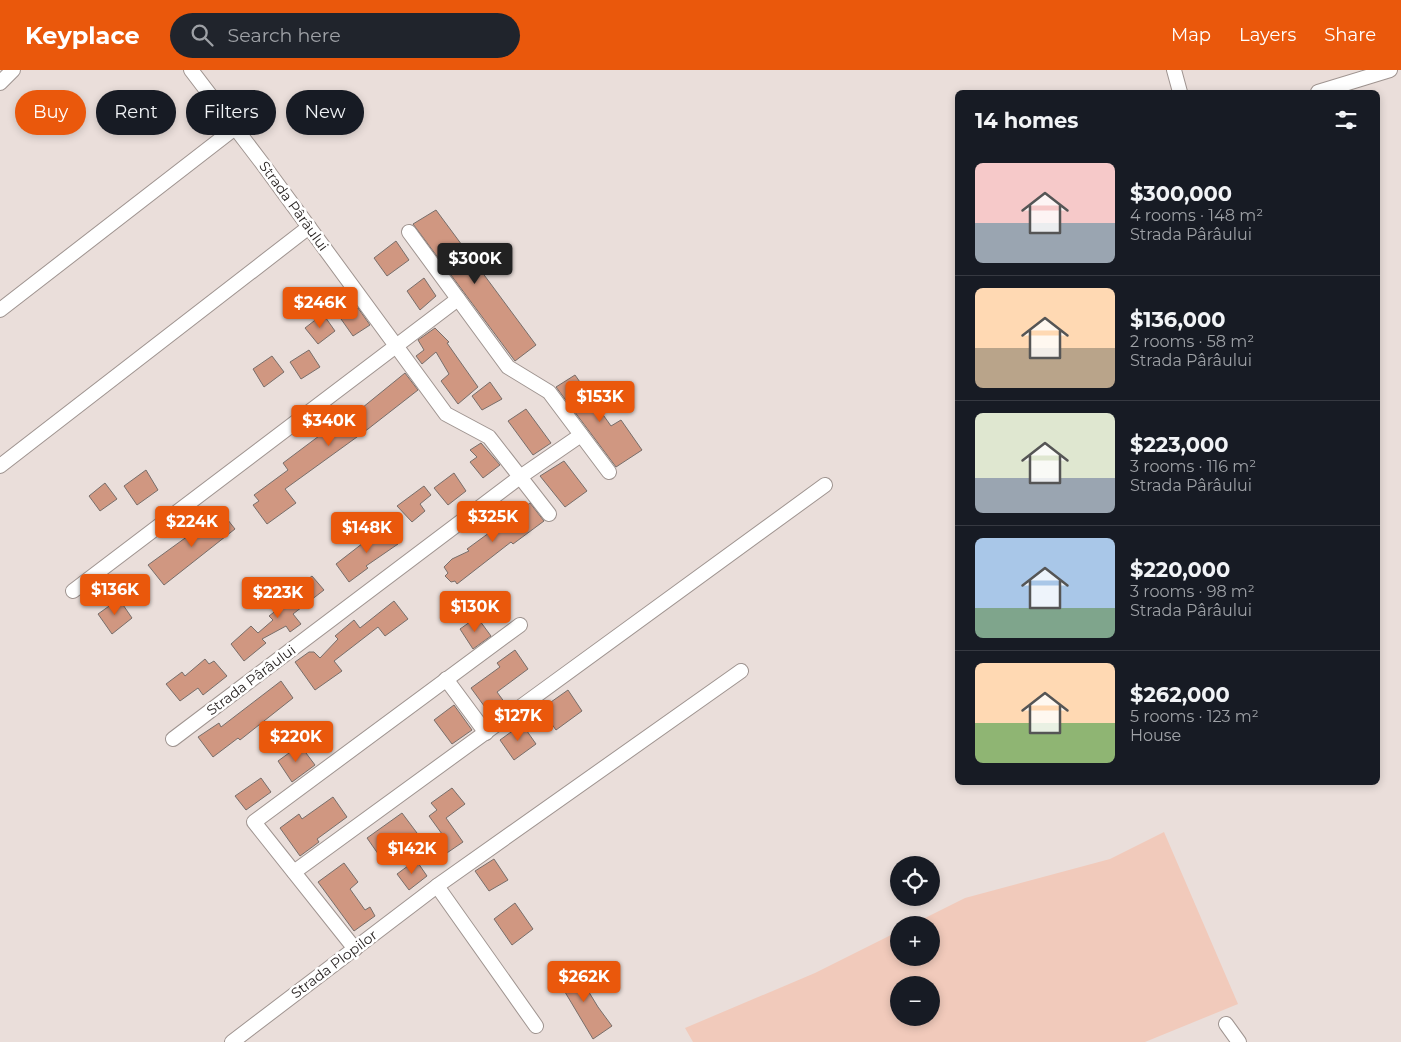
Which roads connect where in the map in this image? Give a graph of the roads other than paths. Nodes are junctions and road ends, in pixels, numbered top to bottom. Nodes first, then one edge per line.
1 (13, 70) edge
2 (191, 70) edge
3 (1174, 70) edge
4 (1390, 70) edge
5 (0, 83) edge
6 (206, 90) edge
7 (1179, 90) edge
8 (1325, 90) edge
9 (226, 135) edge
10 (240, 135) edge
11 (309, 227) junction
12 (409, 232) dead end
13 (458, 299) junction
14 (0, 310) edge
15 (395, 345) junction
16 (581, 435) junction
17 (0, 466) edge
18 (609, 472) dead end
19 (520, 477) junction
20 (826, 485) dead end
21 (549, 514) dead end
22 (73, 591) dead end
23 (520, 625) dead end
24 (741, 671) dead end
25 (446, 679) junction
26 (486, 732) junction
27 (173, 739) dead end
28 (294, 872) junction
29 (437, 886) junction
30 (355, 949) junction
31 (1226, 1024) dead end
32 (536, 1026) dead end
33 (232, 1042) edge
34 (1239, 1042) edge

1 - 5 street
2 - 6 street, Strada Pârâului
3 - 7 street
4 - 8 street
9 - 14 street
10 - 11 street, Strada Pârâului
11 - 15 street, Strada Pârâului
11 - 17 street
12 - 13 street
13 - 15 street
13 - 16 street
15 - 19 street, Strada Pârâului
15 - 22 street
16 - 18 street
16 - 19 street, Strada Pârâului
19 - 21 street, Strada Pârâului
19 - 27 street, Strada Pârâului
20 - 26 street
23 - 25 street
24 - 29 street, Strada Plopilor
25 - 26 street
25 - 28 street
26 - 28 street
28 - 30 street
29 - 30 street, Strada Plopilor
29 - 32 street
30 - 33 street, Strada Plopilor
31 - 34 street

